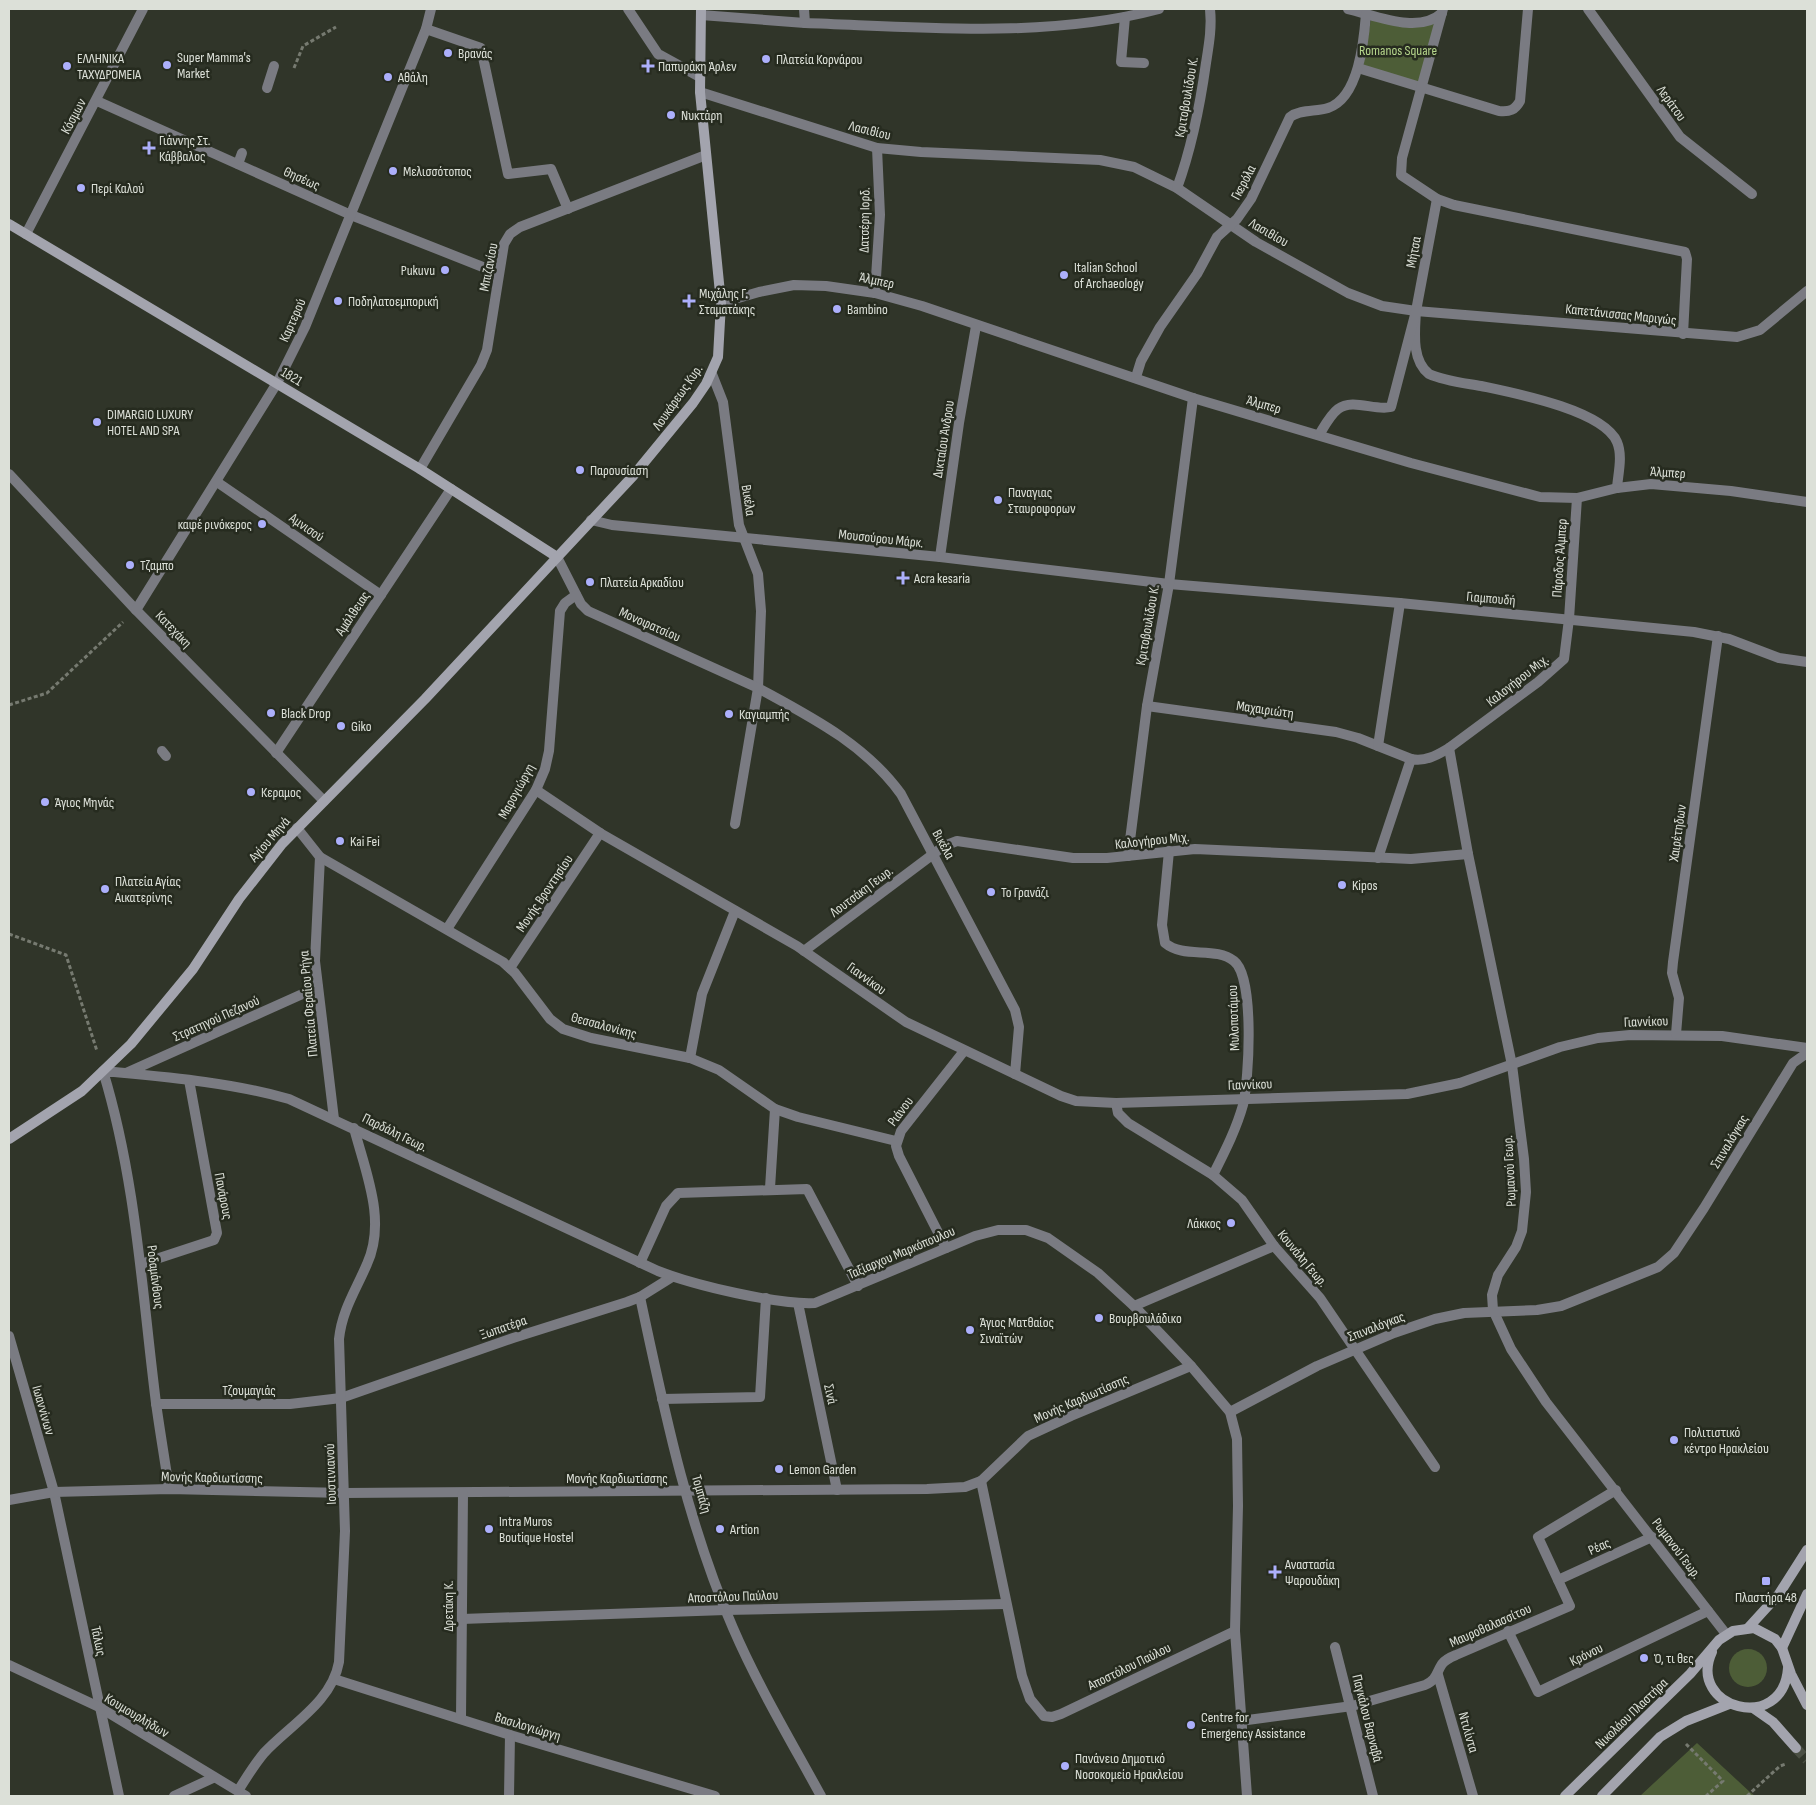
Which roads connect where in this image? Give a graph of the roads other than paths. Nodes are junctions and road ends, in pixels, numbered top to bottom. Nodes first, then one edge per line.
1 (142, 9) edge
2 (431, 9) edge
3 (628, 9) edge
4 (804, 9) edge
5 (1159, 9) edge
6 (1210, 9) edge
7 (1348, 9) edge
8 (1528, 9) edge
9 (1588, 9) edge
10 (1443, 10) edge
11 (701, 12) edge
12 (1366, 14) junction
13 (1125, 17) junction
14 (805, 23) junction
15 (426, 29) junction
16 (1144, 63) dead end
17 (274, 66) dead end
18 (1358, 68) junction
19 (700, 77) junction
20 (1420, 86) junction
21 (267, 88) dead end
22 (700, 92) junction
23 (97, 101) junction
24 (877, 148) junction
25 (242, 154) dead end
26 (706, 155) junction
27 (238, 164) junction
28 (1177, 188) junction
29 (1752, 194) dead end
30 (1437, 199) junction
31 (568, 209) junction
32 (351, 215) junction
33 (9, 224) edge
34 (1230, 226) junction
35 (26, 234) junction
36 (498, 273) junction
37 (1807, 291) edge
38 (874, 293) junction
39 (721, 303) junction
40 (1416, 311) junction
41 (976, 326) junction
42 (1683, 334) junction
43 (712, 374) junction
44 (1136, 377) junction
45 (277, 383) junction
46 (1193, 398) junction
47 (1319, 434) junction
48 (420, 469) junction
49 (9, 474) edge
50 (217, 482) junction
51 (1617, 488) junction
52 (451, 489) junction
53 (1577, 498) junction
54 (1807, 502) edge
55 (591, 520) junction
56 (744, 538) junction
57 (557, 557) junction
58 (940, 557) junction
59 (1169, 584) junction
60 (381, 595) junction
61 (576, 595) junction
62 (1400, 603) junction
63 (136, 610) junction
64 (1569, 619) junction
65 (1718, 636) junction
66 (1807, 662) edge
67 (758, 688) junction
68 (1147, 706) junction
69 (1378, 746) junction
70 (1449, 748) junction
71 (276, 753) junction
72 (1411, 759) junction
73 (536, 790) junction
74 (324, 801) junction
75 (735, 824) dead end
76 (297, 828) junction
77 (600, 832) junction
78 (1169, 851) junction
79 (934, 853) junction
80 (1468, 854) junction
81 (1128, 856) junction
82 (320, 857) junction
83 (1378, 858) junction
84 (735, 912) junction
85 (446, 930) junction
86 (804, 951) junction
87 (510, 968) junction
88 (318, 987) junction
89 (1676, 1034) junction
90 (1807, 1048) edge
91 (964, 1051) junction
92 (1807, 1052) edge
93 (690, 1058) junction
94 (1512, 1066) junction
95 (103, 1071) junction
96 (125, 1073) junction
97 (1015, 1074) junction
98 (188, 1080) junction
99 (1244, 1098) junction
100 (1116, 1103) junction
101 (775, 1109) junction
102 (334, 1118) junction
103 (354, 1128) junction
104 (9, 1139) edge
105 (896, 1141) junction
106 (1213, 1176) junction
107 (770, 1188) junction
108 (1274, 1246) junction
109 (946, 1248) junction
110 (640, 1263) junction
111 (141, 1264) junction
112 (658, 1272) joint
113 (672, 1277) junction
114 (858, 1286) junction
115 (640, 1297) junction
116 (766, 1298) junction
117 (798, 1303) junction
118 (1134, 1306) junction
119 (1493, 1310) junction
120 (9, 1336) edge
121 (1355, 1348) junction
122 (1191, 1366) junction
123 (341, 1398) junction
124 (662, 1399) junction
125 (156, 1404) junction
126 (1230, 1412) junction
127 (1435, 1468) dead end
128 (980, 1482) junction
129 (169, 1489) junction
130 (837, 1490) junction
131 (1616, 1490) junction
132 (686, 1491) junction
133 (54, 1492) junction
134 (345, 1493) junction
135 (463, 1493) junction
136 (9, 1500) edge
137 (1652, 1537) junction
138 (1807, 1550) edge
139 (1558, 1580) junction
140 (1807, 1594) edge
141 (1006, 1604) junction
142 (726, 1610) junction
143 (1708, 1611) junction
144 (462, 1619) junction
145 (1748, 1628) junction
146 (1235, 1631) junction
147 (1508, 1631) junction
148 (1726, 1634) junction
149 (1335, 1647) dead end
150 (1714, 1648) junction
151 (1784, 1653) junction
152 (9, 1666) edge
153 (1438, 1675) junction
154 (334, 1679) junction
155 (1729, 1704) junction
156 (1807, 1705) edge
157 (1352, 1706) junction
158 (99, 1707) junction
159 (1753, 1708) junction
160 (461, 1719) junction
161 (1240, 1721) junction
162 (510, 1735) junction
163 (1796, 1748) tunnel mouth
164 (213, 1778) junction
165 (681, 1791) edge
166 (242, 1794) edge
167 (119, 1796) edge
168 (174, 1796) edge
169 (509, 1796) edge
170 (715, 1796) edge
171 (821, 1796) edge
172 (1247, 1796) edge
173 (1373, 1796) edge
174 (1473, 1796) edge
175 (1565, 1796) edge
176 (1602, 1796) edge

1 - 23 street, Κόσμων
2 - 15 street, Καρτερού
3 - 19 street
4 - 14 street
5 - 13 street
6 - 28 street, Κριτοβουλίδου Κ.
7 - 12 street
8 - 20 street
9 - 29 street, Λεράτου
10 - 12 street
10 - 20 street
11 - 14 street
11 - 19 main road
12 - 18 street, Γκερόλα
13 - 14 street
13 - 16 street
15 - 31 street
15 - 32 street, Καρτερού
17 - 21 street
18 - 20 street
18 - 34 street, Γκερόλα
19 - 22 main road
20 - 30 street
22 - 24 street, Λασιθίου
22 - 26 main road, Λουκάρεως Κυρ.
23 - 27 street, Θησέως
23 - 35 street, Κόσμων
24 - 28 street, Λασιθίου
24 - 38 street, Δατσέρη Ιορδ.
25 - 27 street
26 - 31 street, Μπιζανίου
26 - 39 main road, Λουκάρεως Κυρ.
27 - 32 street, Θησέως
28 - 34 street, Λασιθίου
30 - 40 street, Μήτσα
30 - 42 street
31 - 36 street, Μπιζανίου
32 - 36 street, Θησέως
32 - 45 street, Καρτερού
33 - 35 main road, 1821
34 - 40 street, Λασιθίου
34 - 44 street, Γκερόλα
35 - 45 main road, 1821
36 - 48 street, Μπιζανίου
37 - 42 street, Καπετάνισσας Μαριγώς
38 - 39 street, Άλμπερ
38 - 41 street, Άλμπερ
39 - 43 main road, Λουκάρεως Κυρ.
40 - 42 street, Καπετάνισσας Μαριγώς
40 - 47 street
40 - 51 street
41 - 44 street, Άλμπερ
41 - 58 street, Δικταίου Άνδρου
43 - 55 main road, Λουκάρεως Κυρ.
43 - 56 street, Βικέλα
44 - 46 street, Άλμπερ
45 - 48 main road, 1821
45 - 50 street, Καρτερού
46 - 47 street, Άλμπερ
46 - 59 street, Κριτοβουλίδου Κ.
47 - 53 street, Άλμπερ
48 - 52 main road, 1821
49 - 63 street, Κατεχάκη
50 - 60 street, Αμνισού
50 - 63 street, Καρτερού
51 - 53 street, Άλμπερ
51 - 54 street, Άλμπερ
52 - 57 main road, 1821
52 - 60 street, Αμάλθειας
53 - 64 street, Πάροδος Άλμπερ
55 - 56 street, Μουσούρου Μάρκ.
55 - 57 main road, Λουκάρεως Κυρ.
56 - 58 street, Μουσούρου Μάρκ.
56 - 67 street, Βικέλα
57 - 61 street, Μονοφατσίου
57 - 74 main road, Αγίου Μηνά
58 - 59 street, Μουσούρου Μάρκ.
59 - 62 street, Γιαμπουδή
59 - 68 street, Κριτοβουλίδου Κ.
60 - 71 street, Αμάλθειας
61 - 67 street, Μονοφατσίου
61 - 73 street, Μαρογιώργη
62 - 64 street, Γιαμπουδή
62 - 69 street
63 - 71 street, Κατεχάκη
64 - 65 street, Γιαμπουδή
64 - 70 street, Καλογήρου Μιχ.
65 - 66 street, Γιαμπουδή
65 - 89 street, Χαιρέτηδων
67 - 75 street, Βικέλα
67 - 79 street, Βικέλα
68 - 69 street, Μαχαιριώτη
68 - 81 street, Κριτοβουλίδου Κ.
69 - 72 street, Μαχαιριώτη
70 - 72 street, Καλογήρου Μιχ.
70 - 80 street, Ρωμανού Γεωρ.
71 - 74 street, Κατεχάκη
72 - 83 street
73 - 77 street, Γιαννίκου
73 - 85 street, Μαρογιώργη
74 - 76 main road, Αγίου Μηνά
76 - 82 street, Θεσσαλονίκης
76 - 95 main road, Αγίου Μηνά
77 - 84 street, Γιαννίκου
77 - 87 street, Μονής Βροντησίου
78 - 81 street, Καλογήρου Μιχ.
78 - 83 street, Καλογήρου Μιχ.
78 - 99 street, Μυλοποτάμου
79 - 81 street, Καλογήρου Μιχ.
79 - 86 street, Λουτσάκη Γεωρ.
79 - 97 street, Βικέλα
80 - 83 street, Καλογήρου Μιχ.
80 - 94 street, Ρωμανού Γεωρ.
82 - 85 street, Θεσσαλονίκης
82 - 88 street, Πλατεία Φεραίου Ρήγα
84 - 86 street, Γιαννίκου
84 - 93 street
85 - 87 street, Θεσσαλονίκης
86 - 91 street, Γιαννίκου
87 - 93 street, Θεσσαλονίκης
88 - 96 street, Στρατηγού Πεζανού
88 - 102 street, Πλατεία Φεραίου Ρήγα
89 - 90 street, Γιαννίκου
89 - 94 street, Γιαννίκου
91 - 97 street, Γιαννίκου
91 - 105 street, Ριάνου
92 - 119 street, Σπιναλόγκας
93 - 101 street, Θεσσαλονίκης
94 - 99 street, Γιαννίκου
94 - 119 street, Ρωμανού Γεωρ.
95 - 96 street, Παρδάλη Γεωρ.
95 - 104 main road, Αγίου Μηνά
95 - 111 street, Ροδαμάνθους
96 - 98 street, Παρδάλη Γεωρ.
97 - 100 street, Γιαννίκου
98 - 102 street, Παρδάλη Γεωρ.
98 - 111 street, Πανάρους
99 - 100 street, Γιαννίκου
99 - 106 street, Μυλοποτάμου
100 - 106 street, Κουνάλη Γεωρ.
101 - 105 street, Θεσσαλονίκης
101 - 107 street
102 - 103 street, Παρδάλη Γεωρ.
103 - 110 street, Παρδάλη Γεωρ.
103 - 123 street, Ιουστινιανού
105 - 109 street, Ριάνου
106 - 108 street, Κουνάλη Γεωρ.
107 - 110 street
107 - 114 street
108 - 118 street
108 - 121 street, Κουνάλη Γεωρ.
109 - 114 street, Ταξίαρχου Μαρκόπουλου
109 - 118 street, Ταξίαρχου Μαρκόπουλου
110 - 112 street, Παρδάλη Γεωρ.
111 - 125 street, Ροδαμάνθους
112 - 113 street, Ταξίαρχου Μαρκόπουλου
113 - 115 street, Ξωπατέρα
113 - 116 street, Ταξίαρχου Μαρκόπουλου
114 - 117 street, Ταξίαρχου Μαρκόπουλου
115 - 123 street, Ξωπατέρα
115 - 124 street, Τομπάζη
116 - 117 street, Ταξίαρχου Μαρκόπουλου
116 - 124 street
117 - 130 street, Σινά
118 - 122 street, Ταξίαρχου Μαρκόπουλου
119 - 121 street, Σπιναλόγκας
119 - 131 street, Ρωμανού Γεωρ.
120 - 133 street, Ιωαννίνων
121 - 126 street, Σπιναλόγκας
121 - 127 street, Κουνάλη Γεωρ.
122 - 126 street, Ταξίαρχου Μαρκόπουλου
122 - 128 street, Μονής Καρδιωτίσσης
123 - 125 street, Τζουμαγιάς
123 - 134 street, Ιουστινιανού
124 - 132 street, Τομπάζη
125 - 129 street, Ροδαμάνθους
126 - 146 street
128 - 130 street, Μονής Καρδιωτίσσης
128 - 141 street
129 - 133 street, Μονής Καρδιωτίσσης
129 - 134 street, Μονής Καρδιωτίσσης
130 - 132 street, Μονής Καρδιωτίσσης
131 - 137 street, Ρωμανού Γεωρ.
131 - 139 street, Μαυροθαλασσίτου
132 - 135 street, Μονής Καρδιωτίσσης
132 - 142 street, Τομπάζη
133 - 136 street, Μονής Καρδιωτίσσης
133 - 158 street, Τάλως
134 - 135 street, Μονής Καρδιωτίσσης
134 - 154 street, Ιουστινιανού
135 - 144 street, Δρετάκη Κ.
137 - 139 street, Ρέας
137 - 143 street, Ρωμανού Γεωρ.
138 - 145 main road
139 - 147 street, Μαυροθαλασσίτου
140 - 151 main road
141 - 142 street, Αποστόλου Παύλου
141 - 146 street, Αποστόλου Παύλου
142 - 144 street, Αποστόλου Παύλου
142 - 171 street, Τομπάζη
143 - 147 street, Κρόνου
143 - 148 street, Ρωμανού Γεωρ.
144 - 160 street, Δρετάκη Κ.
145 - 148 main road
145 - 151 main road
146 - 161 street
147 - 153 street, Μαυροθαλασσίτου
148 - 150 main road, Νικολάου Πλαστήρα
149 - 157 street, Παγκάλου Βαρναβά
150 - 155 main road, Νικολάου Πλαστήρα
150 - 175 main road, Νικολάου Πλαστήρα
151 - 156 main road
151 - 159 main road
152 - 158 street, Κουμουρλήδων
153 - 157 street, Μαυροθαλασσίτου
153 - 174 street, Ντιλίντα
154 - 160 street, Βασιλογιώργη
154 - 166 street, Ιουστινιανού
155 - 159 main road
155 - 176 main road
157 - 161 street, Μαυροθαλασσίτου
157 - 173 street, Παγκάλου Βαρναβά
158 - 164 street, Κουμουρλήδων
158 - 167 street, Τάλως
159 - 163 main road
160 - 162 street, Βασιλογιώργη
161 - 172 street
162 - 165 street, Βασιλογιώργη
162 - 169 street
164 - 166 street, Κουμουρλήδων
164 - 168 street
165 - 170 street, Βασιλογιώργη

